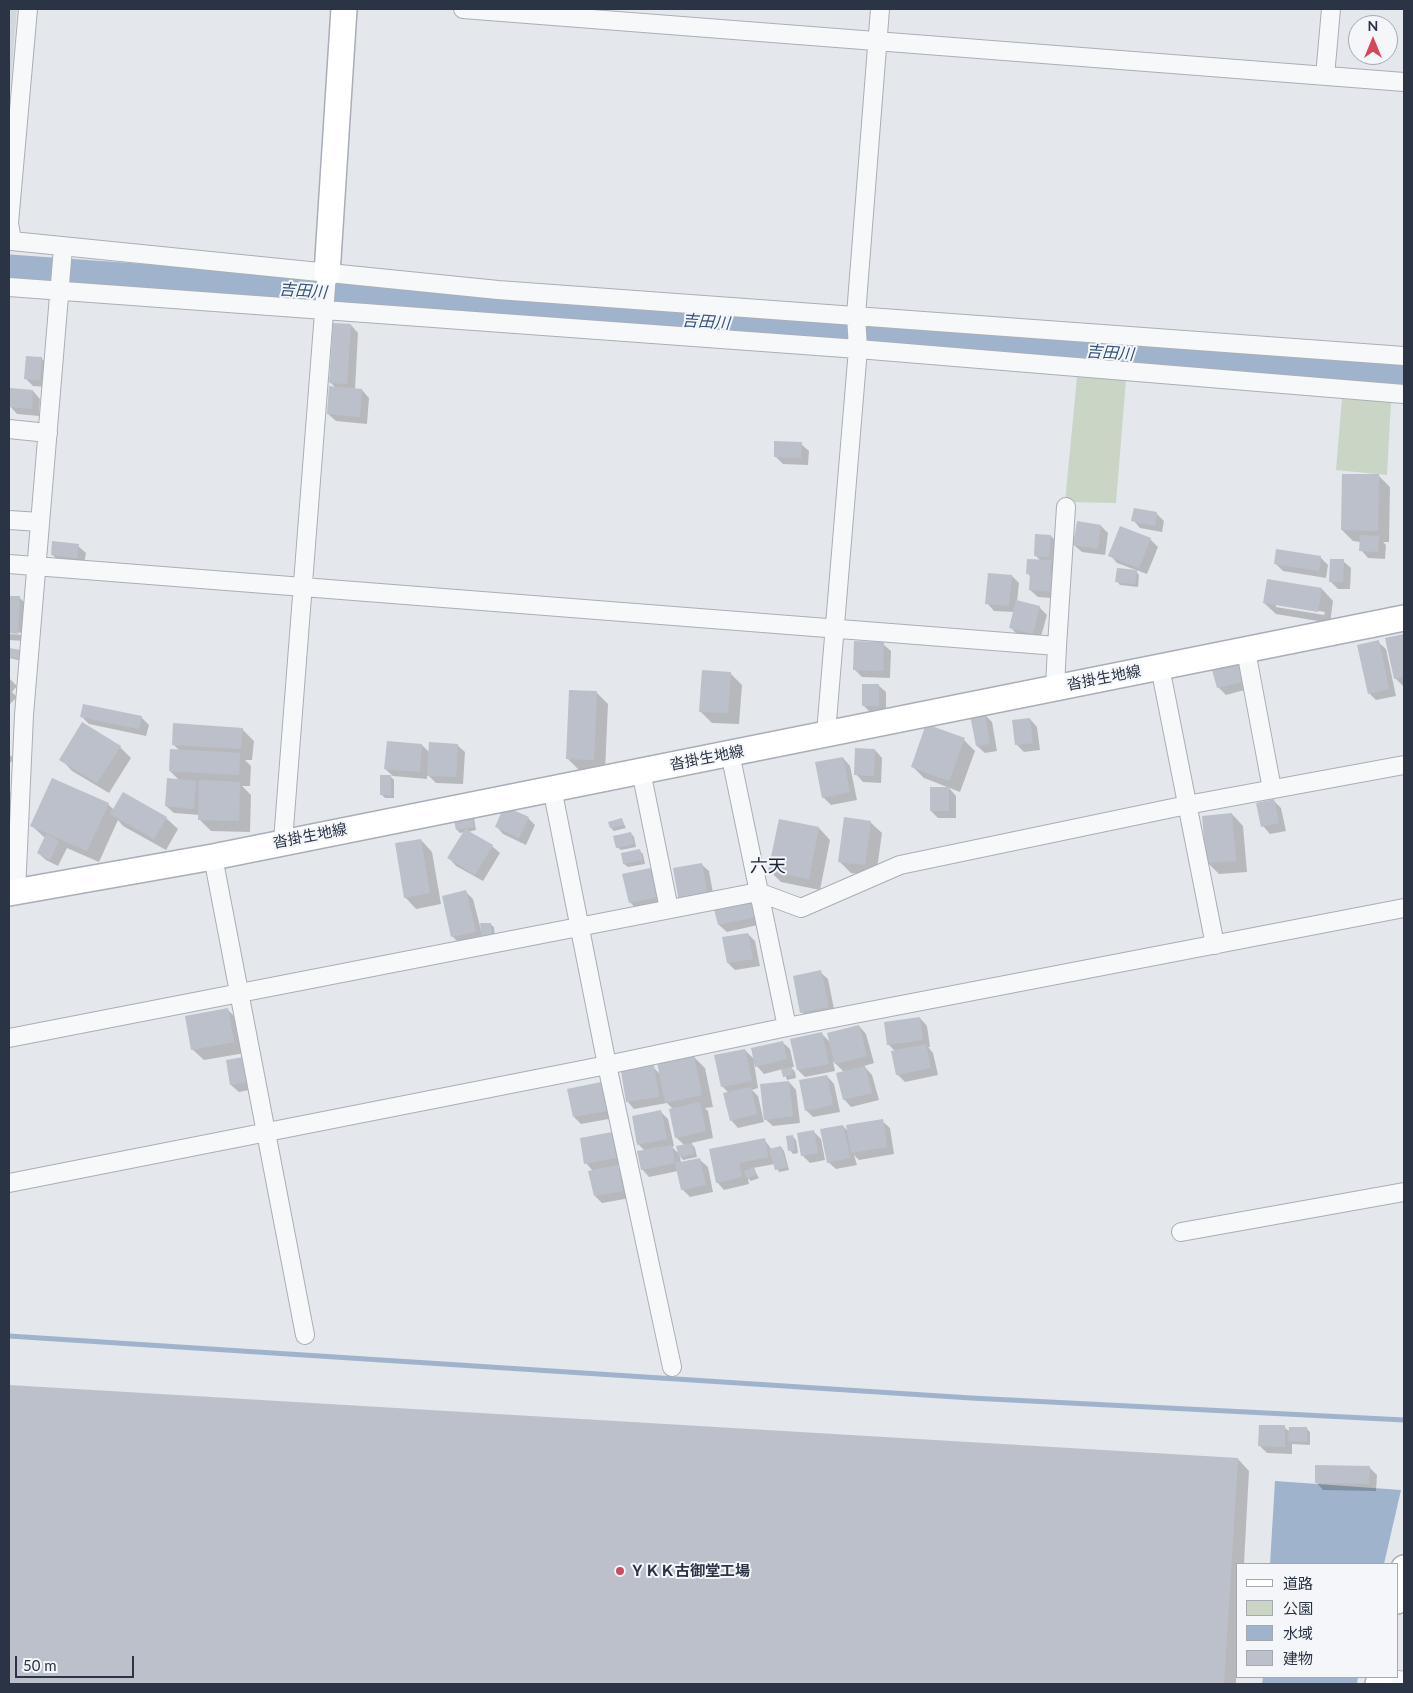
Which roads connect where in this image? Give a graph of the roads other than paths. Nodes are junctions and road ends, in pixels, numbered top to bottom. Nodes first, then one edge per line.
1 (28, 9) edge
2 (344, 9) edge
3 (462, 9) edge
4 (880, 9) edge
5 (1330, 9) edge
6 (878, 40) junction
7 (1325, 76) junction
8 (1404, 82) edge
9 (63, 248) junction
10 (326, 274) junction
11 (9, 287) edge
12 (60, 291) junction
13 (324, 311) junction
14 (856, 316) junction
15 (858, 349) junction
16 (1404, 356) edge
17 (1404, 394) edge
18 (9, 429) edge
19 (48, 433) junction
20 (1066, 507) dead end
21 (9, 520) edge
22 (40, 522) junction
23 (9, 564) edge
24 (36, 566) junction
25 (304, 587) junction
26 (1404, 618) edge
27 (836, 628) junction
28 (1057, 646) junction
29 (1246, 650) junction
30 (1160, 667) junction
31 (1055, 688) junction
32 (826, 733) junction
33 (730, 753) junction
34 (1404, 765) edge
35 (642, 771) junction
36 (552, 788) junction
37 (1272, 789) junction
38 (1188, 805) junction
39 (283, 841) junction
40 (213, 856) junction
41 (12, 892) edge
42 (758, 892) junction
43 (1404, 908) edge
44 (669, 909) junction
45 (580, 927) junction
46 (1215, 945) junction
47 (239, 993) junction
48 (787, 1027) junction
49 (9, 1038) edge
50 (607, 1065) junction
51 (266, 1131) junction
52 (9, 1183) edge
53 (1404, 1192) edge
54 (1181, 1232) dead end
55 (305, 1335) dead end
56 (672, 1367) dead end
57 (1404, 1568) edge
58 (1398, 1596) edge
59 (1385, 1678) edge
60 (1404, 1682) edge

1 - 9 street
2 - 10 main road
3 - 6 street
4 - 6 street
5 - 7 street
6 - 7 street
6 - 14 street
7 - 8 street
9 - 10 street
9 - 12 street
10 - 13 street
10 - 14 street
11 - 12 street
12 - 13 street
12 - 19 street
13 - 15 street
13 - 25 street
14 - 15 street
14 - 16 street
15 - 17 street
15 - 27 street
18 - 19 street
19 - 22 street
20 - 28 street
21 - 22 street
22 - 24 street
23 - 24 street
24 - 25 street
24 - 41 street
25 - 27 street
25 - 39 street
26 - 29 main road, 沓掛生地線
27 - 28 street
27 - 32 street
28 - 31 street
29 - 30 main road, 沓掛生地線
29 - 37 street
30 - 31 main road, 沓掛生地線
30 - 38 street
31 - 32 main road, 沓掛生地線
32 - 33 main road, 沓掛生地線
33 - 35 main road, 沓掛生地線
33 - 42 street
34 - 37 street
35 - 36 main road, 沓掛生地線
35 - 44 street
36 - 39 main road, 沓掛生地線
36 - 45 street
37 - 38 street
38 - 42 street
38 - 46 street
39 - 40 main road, 沓掛生地線
40 - 41 main road, 沓掛生地線
40 - 47 street
42 - 44 street
42 - 48 street
43 - 46 street
44 - 45 street
45 - 47 street
45 - 50 street
46 - 48 street
47 - 49 street
47 - 51 street
48 - 50 street
50 - 51 street
50 - 56 street
51 - 52 street
51 - 55 street
53 - 54 street
57 - 58 main road
59 - 60 street

